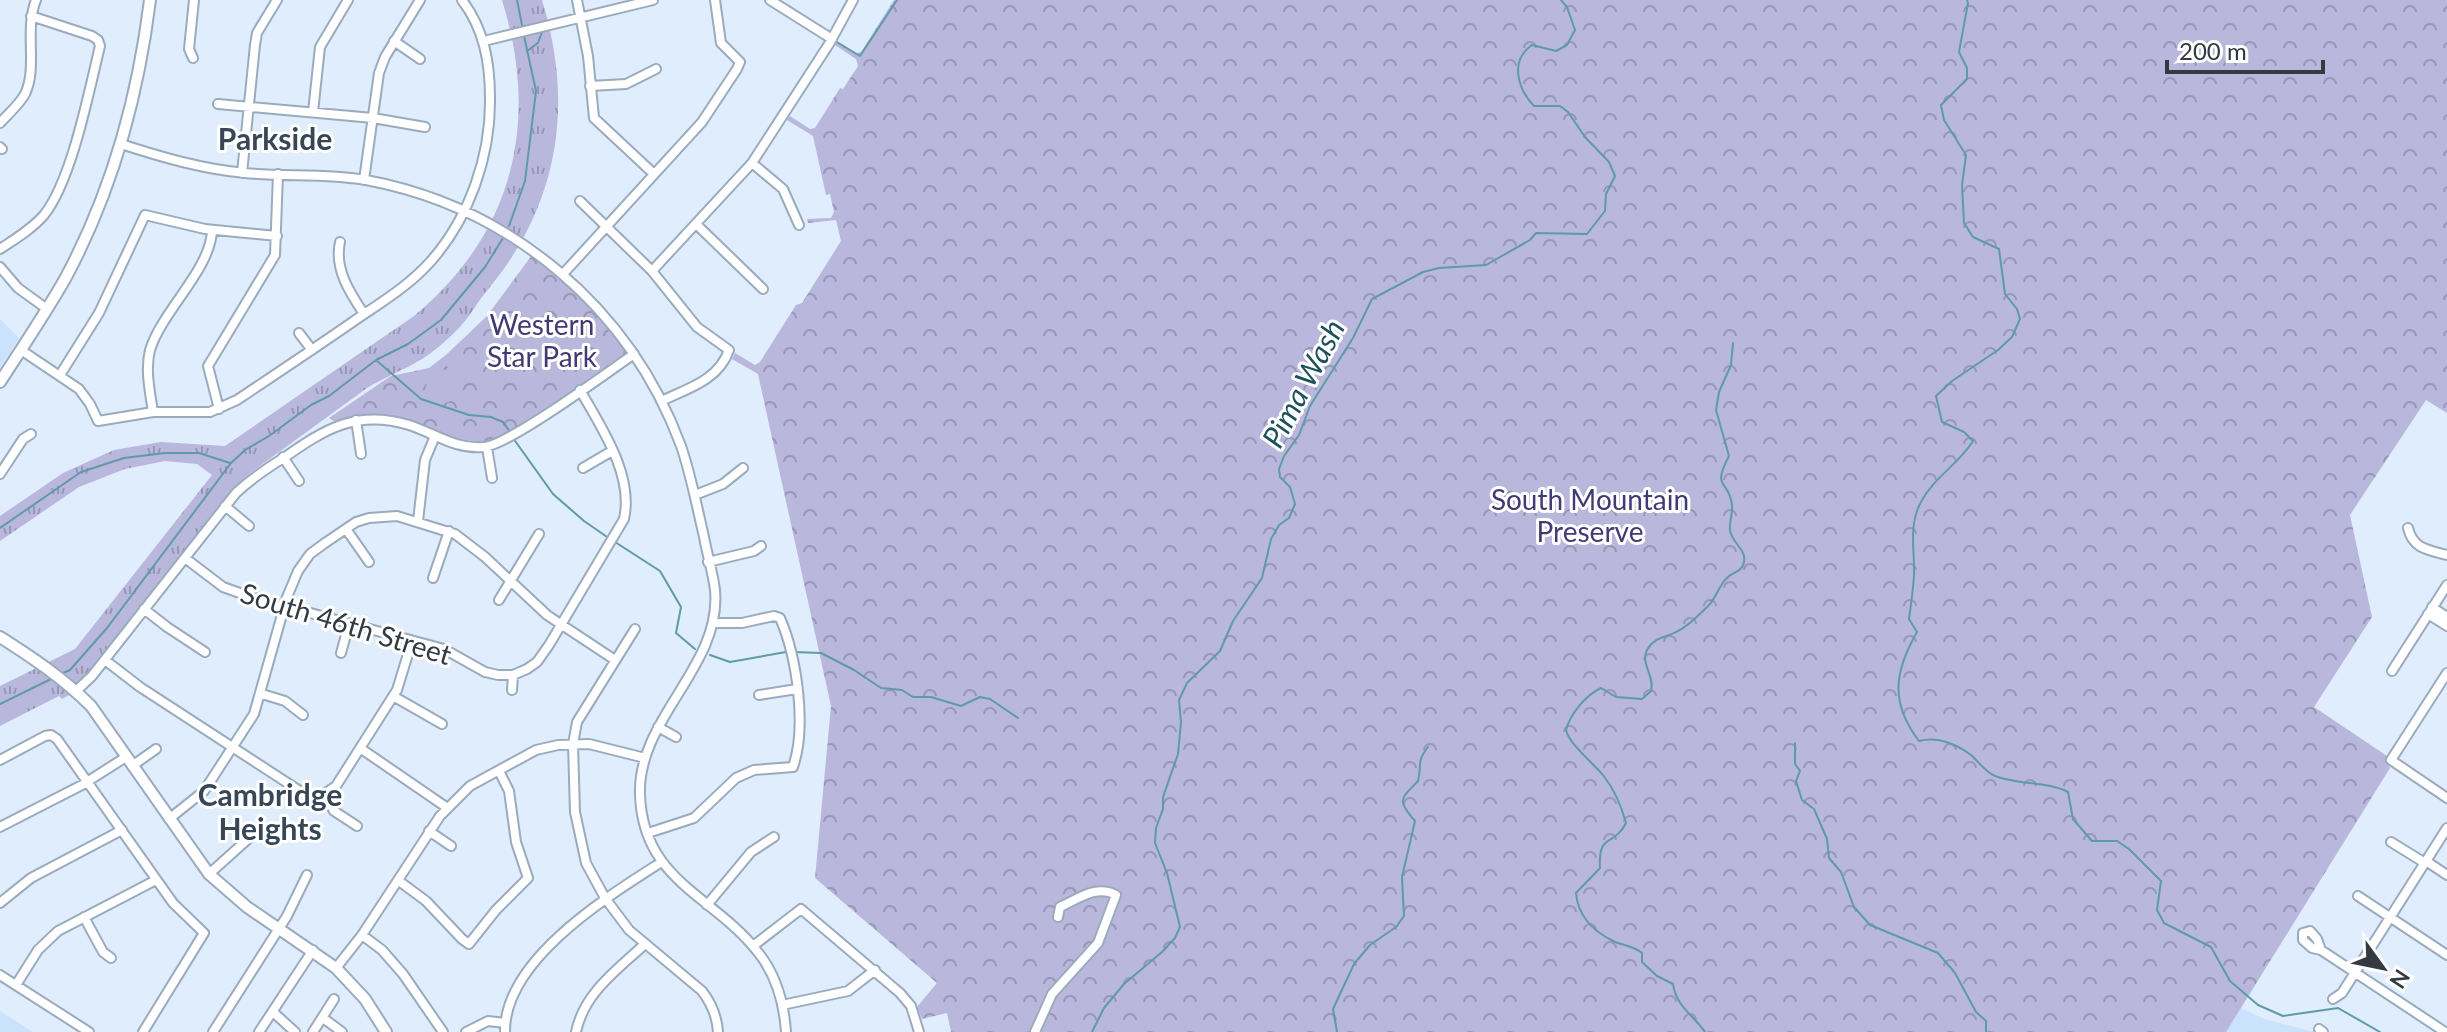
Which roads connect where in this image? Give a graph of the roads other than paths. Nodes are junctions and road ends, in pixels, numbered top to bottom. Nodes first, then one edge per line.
1 (36, 0) edge
2 (150, 0) edge
3 (194, 0) edge
4 (277, 0) edge
5 (348, 0) edge
6 (420, 0) edge
7 (462, 0) edge
8 (577, 0) edge
9 (649, 0) edge
10 (715, 0) edge
11 (853, 0) edge
12 (774, 1) edge
13 (31, 16) junction
14 (581, 18) junction
15 (832, 39) junction
16 (394, 41) junction
17 (484, 41) junction
18 (193, 58) dead end
19 (420, 59) dead end
20 (656, 69) dead end
21 (590, 86) junction
22 (218, 104) dead end
23 (249, 107) junction
24 (313, 112) junction
25 (373, 118) junction
26 (0, 123) edge
27 (601, 125) junction
28 (425, 127) dead end
29 (591, 132) dead end
30 (121, 144) junction
31 (752, 163) junction
32 (242, 173) junction
33 (278, 174) junction
34 (654, 174) junction
35 (364, 180) junction
36 (580, 201) dead end
37 (464, 210) junction
38 (696, 224) junction
39 (608, 225) junction
40 (799, 225) dead end
41 (212, 230) junction
42 (277, 236) junction
43 (340, 242) dead end
44 (0, 249) edge
45 (0, 267) edge
46 (652, 271) junction
47 (563, 274) junction
48 (763, 289) dead end
49 (47, 309) junction
50 (364, 314) junction
51 (299, 333) dead end
52 (21, 350) junction
53 (312, 350) junction
54 (634, 354) junction
55 (60, 375) junction
56 (0, 382) edge
57 (580, 390) junction
58 (661, 401) junction
59 (219, 409) junction
60 (153, 412) junction
61 (356, 420) junction
62 (31, 434) dead end
63 (435, 436) junction
64 (487, 447) junction
65 (612, 451) junction
66 (361, 454) dead end
67 (283, 457) junction
68 (3, 462) edge
69 (583, 468) dead end
70 (743, 468) dead end
71 (0, 474) edge
72 (492, 478) dead end
73 (299, 481) dead end
74 (695, 495) junction
75 (225, 506) junction
76 (418, 521) junction
77 (249, 526) dead end
78 (2408, 528) dead end
79 (346, 529) junction
80 (449, 531) junction
81 (539, 534) dead end
82 (761, 546) dead end
83 (2447, 555) edge
84 (185, 558) junction
85 (369, 562) dead end
86 (708, 562) junction
87 (433, 578) dead end
88 (510, 582) junction
89 (2447, 585) edge
90 (499, 600) dead end
91 (285, 607) junction
92 (144, 609) junction
93 (2430, 610) junction
94 (2447, 617) edge
95 (713, 623) junction
96 (349, 624) junction
97 (561, 625) junction
98 (2447, 626) edge
99 (635, 629) dead end
100 (0, 637) edge
101 (412, 641) junction
102 (205, 652) dead end
103 (341, 653) dead end
104 (105, 660) junction
105 (615, 660) junction
106 (2392, 671) dead end
107 (2447, 673) edge
108 (513, 675) junction
109 (797, 689) junction
110 (512, 690) dead end
111 (76, 691) junction
112 (262, 694) junction
113 (759, 695) dead end
114 (393, 696) junction
115 (303, 715) dead end
116 (442, 724) dead end
117 (658, 727) junction
118 (676, 737) dead end
119 (573, 744) junction
120 (233, 747) junction
121 (360, 748) junction
122 (156, 749) dead end
123 (645, 758) junction
124 (0, 760) edge
125 (129, 761) junction
126 (499, 771) junction
127 (88, 781) junction
128 (324, 794) junction
129 (2447, 798) edge
130 (446, 807) junction
131 (169, 819) junction
132 (357, 826) dead end
133 (0, 827) edge
134 (2447, 828) edge
135 (122, 830) junction
136 (429, 831) junction
137 (648, 833) junction
138 (774, 837) dead end
139 (248, 839) dead end
140 (2391, 842) dead end
141 (451, 846) dead end
142 (2425, 862) junction
143 (660, 863) junction
144 (209, 874) junction
145 (307, 875) dead end
146 (2447, 875) edge
147 (156, 880) junction
148 (399, 881) junction
149 (2358, 896) dead end
150 (605, 898) junction
151 (0, 903) edge
152 (707, 905) junction
153 (2389, 916) junction
154 (84, 917) junction
155 (1058, 917) dead end
156 (279, 929) junction
157 (362, 935) junction
158 (645, 944) junction
159 (753, 946) junction
160 (313, 950) junction
161 (2321, 950) dead end
162 (2447, 955) edge
163 (111, 958) dead end
164 (336, 968) junction
165 (875, 970) junction
166 (2355, 973) junction
167 (0, 975) edge
168 (16, 985) junction
169 (334, 999) dead end
170 (2333, 999) dead end
171 (782, 1005) junction
172 (273, 1012) junction
173 (323, 1018) junction
174 (505, 1028) edge
175 (89, 1032) edge
176 (143, 1032) edge
177 (213, 1032) edge
178 (259, 1032) edge
179 (295, 1032) edge
180 (313, 1032) edge
181 (342, 1032) edge
182 (386, 1032) edge
183 (443, 1032) edge
184 (466, 1032) edge
185 (576, 1032) edge
186 (718, 1032) edge
187 (786, 1032) edge
188 (919, 1032) edge
189 (1035, 1032) edge
190 (2445, 1032) edge

1 - 13 street
2 - 30 main road
3 - 18 street
4 - 23 street
5 - 24 street
6 - 16 street
7 - 17 street
8 - 14 street
9 - 14 street
10 - 34 street
11 - 15 street
12 - 15 street
13 - 26 street
13 - 44 street
14 - 17 street
14 - 21 street
15 - 31 street
16 - 19 street
16 - 25 street
17 - 37 street
20 - 21 street
21 - 27 street
22 - 23 street
23 - 24 street
23 - 32 street
24 - 25 street
25 - 28 street
25 - 35 street
27 - 29 street
27 - 34 street
30 - 32 street
30 - 49 main road
31 - 38 street
31 - 40 street
32 - 33 street
33 - 35 street
33 - 42 street
34 - 39 street
35 - 37 street
36 - 39 street
37 - 47 street
37 - 50 street
38 - 46 street
38 - 48 street
39 - 46 street
39 - 47 street
41 - 42 street
41 - 55 street
41 - 60 street
42 - 59 street
43 - 50 street
45 - 49 street
46 - 58 street
47 - 54 street
49 - 52 main road
50 - 53 street
51 - 53 street
52 - 55 street
52 - 56 main road
53 - 59 street
54 - 57 street
54 - 58 street
55 - 60 street
57 - 64 street
57 - 65 street
58 - 74 street
59 - 60 street
61 - 63 street
61 - 66 street
61 - 67 street
62 - 68 street
63 - 64 street
63 - 76 street
64 - 72 street
65 - 69 street
65 - 97 street
67 - 73 street
67 - 75 street
68 - 71 street
70 - 74 street
74 - 86 street
75 - 77 street
75 - 84 street
76 - 79 street
76 - 80 street
78 - 83 street
79 - 85 street
79 - 91 street
80 - 87 street
80 - 88 street
81 - 88 street
82 - 86 street
84 - 91 street, South 46th Street
84 - 92 street
86 - 95 street
88 - 90 street
88 - 97 street
89 - 93 street
91 - 96 street, South 46th Street
91 - 112 street
92 - 102 street
92 - 104 street
93 - 94 street
93 - 98 street
93 - 106 street
95 - 109 street
95 - 117 street
96 - 101 street, South 46th Street
96 - 103 street
97 - 105 street
97 - 108 street
99 - 105 street
100 - 111 main road
101 - 108 street, South 46th Street
101 - 114 street
104 - 111 street
104 - 120 street
105 - 119 street
107 - 129 street
108 - 110 street
109 - 113 street
109 - 137 street
111 - 125 main road
112 - 115 street
112 - 120 street
114 - 116 street
114 - 121 street
117 - 118 street
117 - 123 street
119 - 123 street
119 - 126 street
119 - 150 street
120 - 128 street
120 - 131 street
121 - 128 street
121 - 130 street
122 - 125 street
123 - 137 street
124 - 127 street
125 - 127 street
125 - 131 main road
126 - 130 street
126 - 148 street
127 - 133 street
127 - 135 street
128 - 132 street
130 - 136 street
131 - 144 main road
134 - 142 street
135 - 147 street
135 - 151 street
136 - 141 street
136 - 148 street
137 - 143 street
138 - 152 street
139 - 144 street
140 - 142 street
142 - 146 street
142 - 153 street
143 - 150 street
143 - 152 street
144 - 156 main road
145 - 156 street
147 - 154 street
147 - 176 street
148 - 157 street
149 - 153 street
150 - 158 street
150 - 174 street
152 - 159 street
153 - 162 street
153 - 166 street
154 - 163 street
154 - 168 street
155 - 189 street
156 - 160 main road
156 - 177 street
157 - 164 street
157 - 183 street
158 - 185 street
158 - 186 street
159 - 165 street
159 - 171 street
160 - 164 main road
160 - 172 street
161 - 166 street
164 - 182 main road
165 - 171 street
165 - 188 street
166 - 170 street
166 - 190 street
167 - 168 street
168 - 175 street
169 - 173 street
171 - 187 street
172 - 178 street
172 - 179 street
173 - 180 street
173 - 181 street
174 - 184 street

